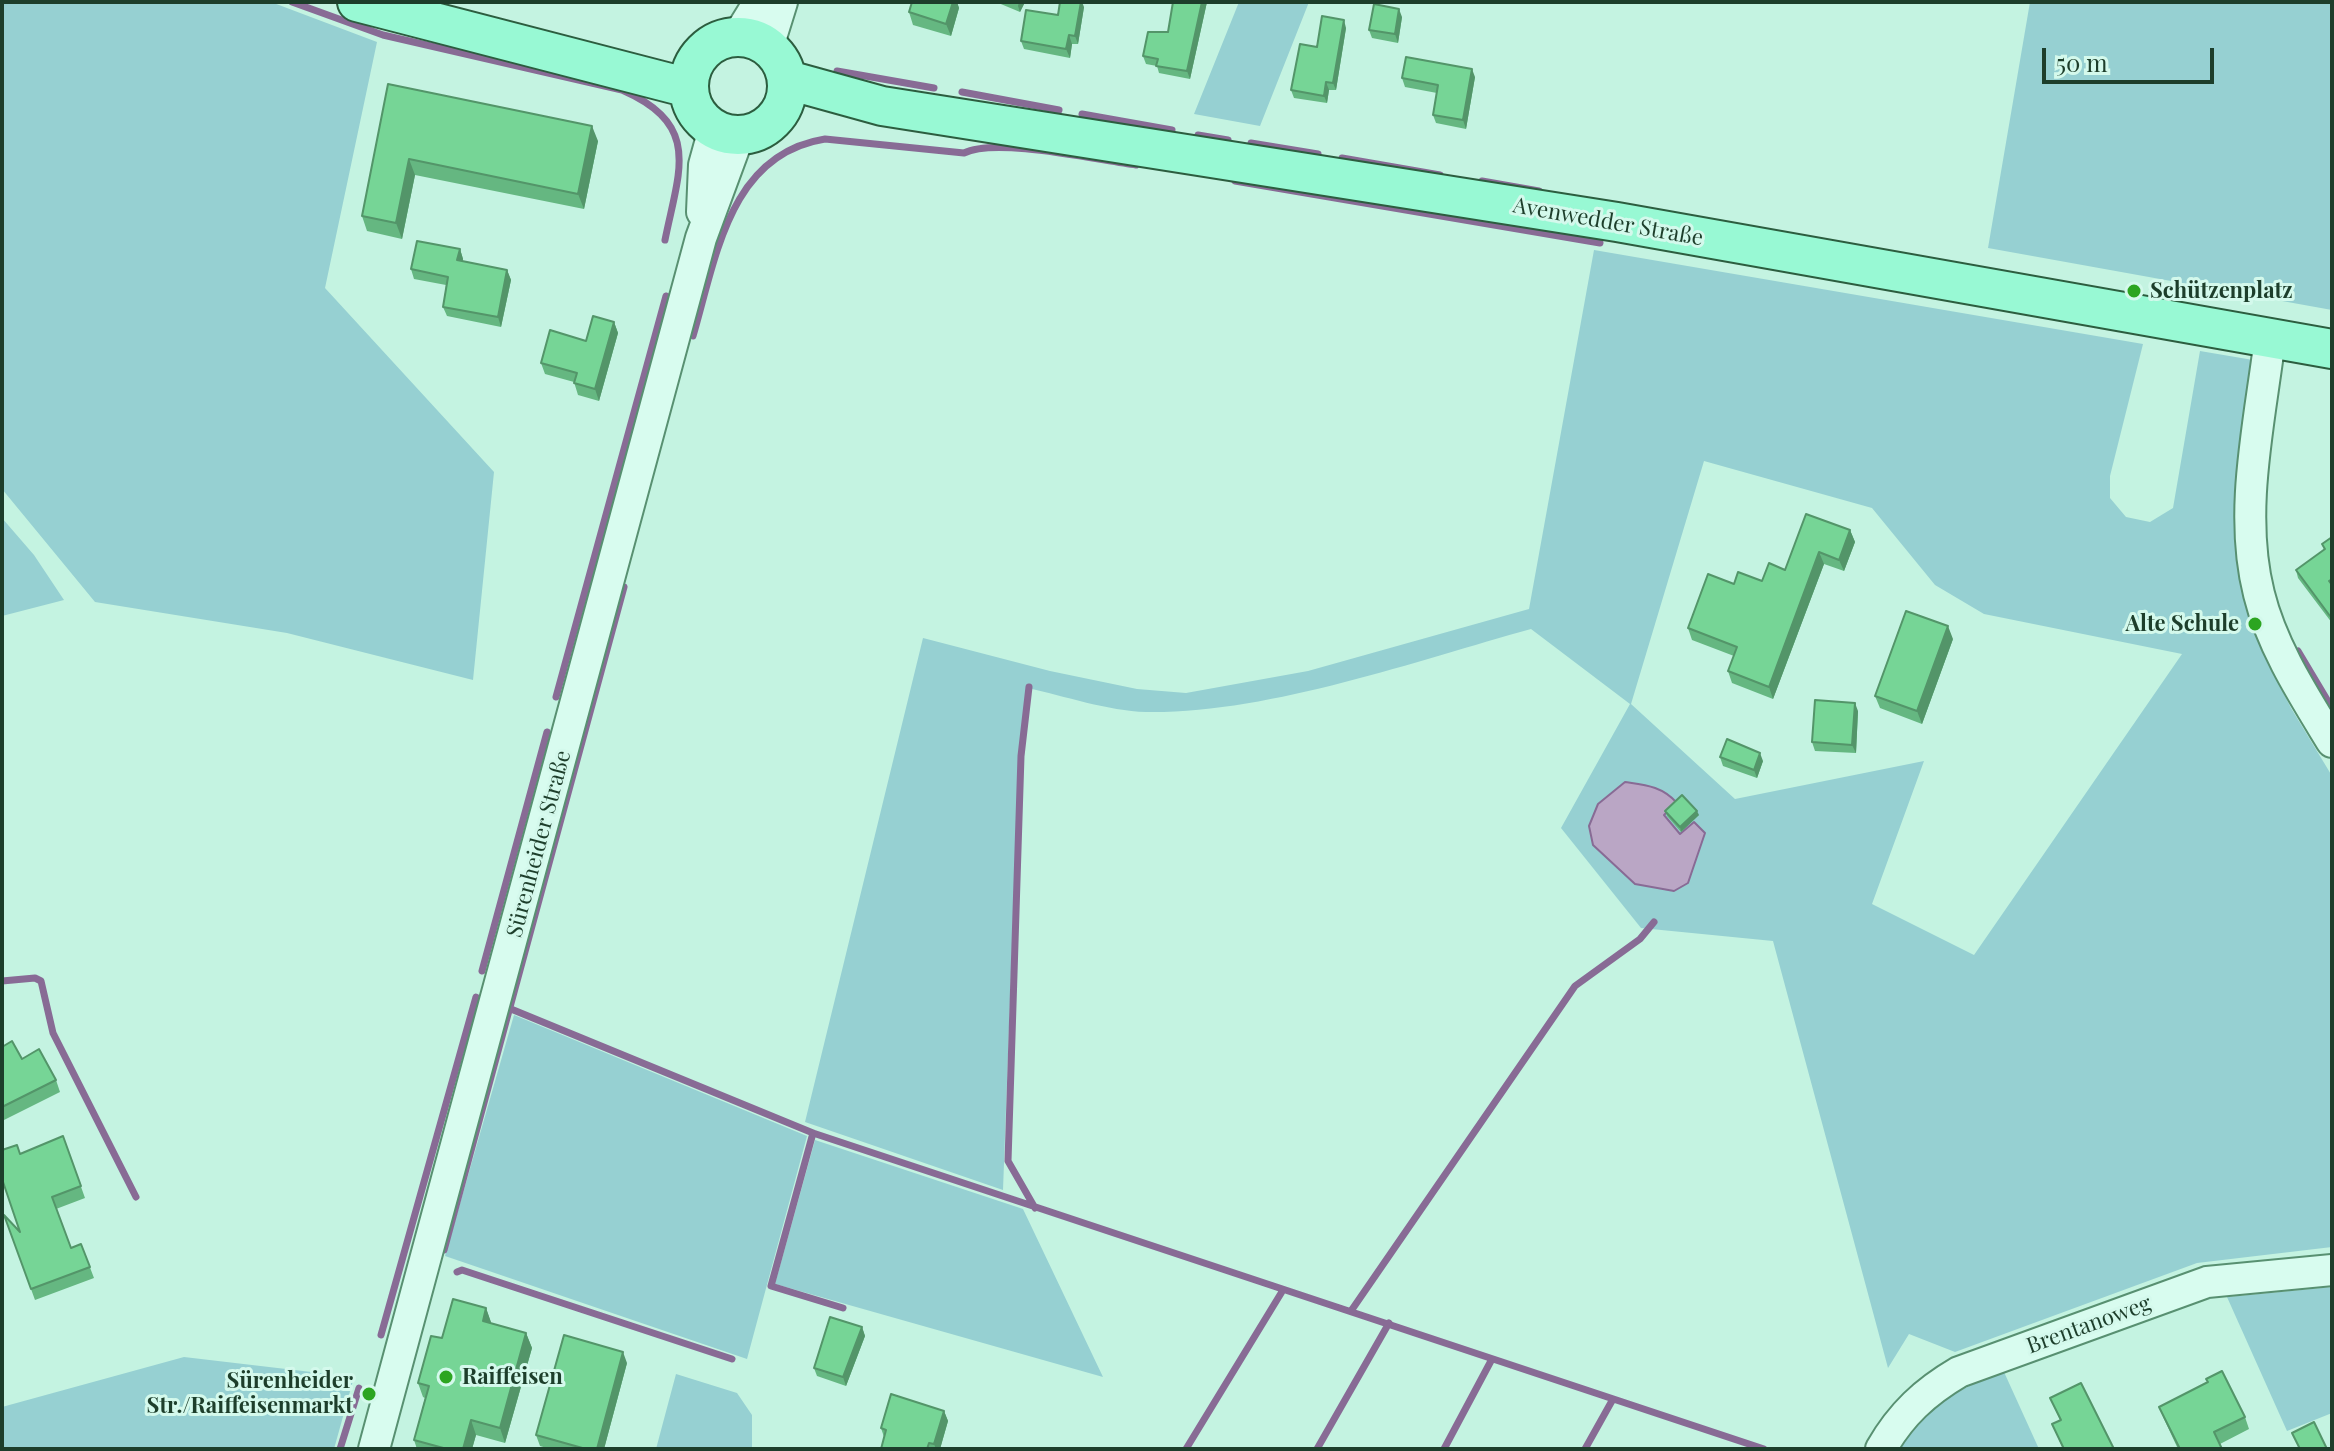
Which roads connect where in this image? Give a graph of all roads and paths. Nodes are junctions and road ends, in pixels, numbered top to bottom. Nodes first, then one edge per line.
1 (357, 2) edge
2 (759, 2) edge
3 (782, 2) edge
4 (753, 42) junction
5 (693, 74) junction
6 (785, 95) junction
7 (727, 132) junction
8 (2270, 338) junction
9 (2332, 349) edge
10 (2332, 742) edge
11 (2332, 1270) edge
12 (374, 1449) edge
13 (1881, 1449) edge

1 - 5 main road
2 - 4 street
3 - 4 street
4 - 5 main road
4 - 6 main road
5 - 7 main road
6 - 7 main road
6 - 8 main road, Avenwedder Straße
7 - 12 street, Sürenheider Straße
8 - 9 main road, Avenwedder Straße
8 - 10 street
11 - 13 street, Brentanoweg

